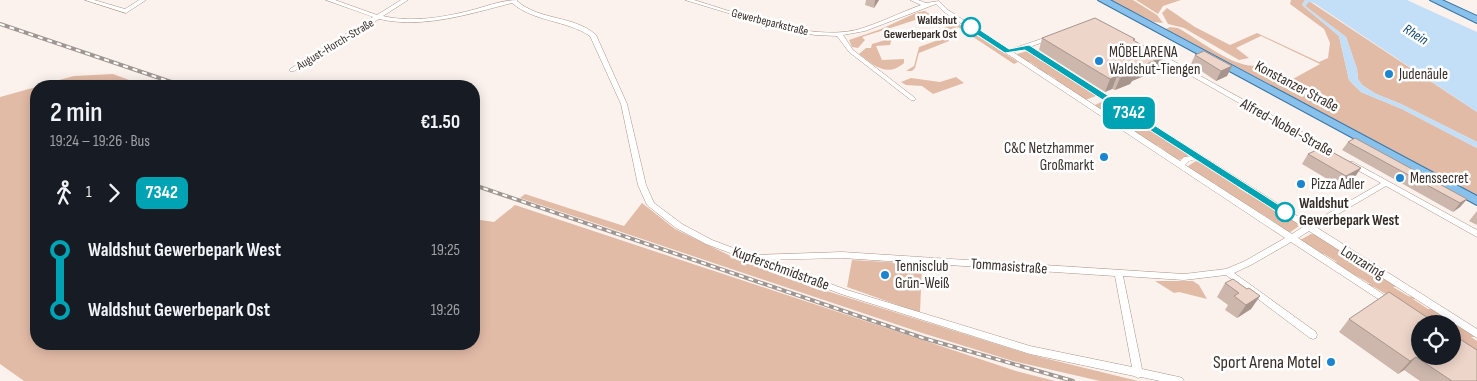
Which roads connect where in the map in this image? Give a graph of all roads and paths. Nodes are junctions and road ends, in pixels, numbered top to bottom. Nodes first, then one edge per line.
1 (88, 0) edge
2 (143, 0) edge
3 (329, 0) edge
4 (404, 0) edge
5 (514, 0) edge
6 (688, 0) edge
7 (1103, 0) edge
8 (1434, 0) edge
9 (914, 1) edge
10 (937, 1) edge
11 (927, 5) junction
12 (909, 10) junction
13 (946, 11) junction
14 (378, 17) junction
15 (1477, 20) edge
16 (839, 34) junction
17 (1056, 35) edge
18 (1026, 47) junction
19 (1145, 47) edge
20 (1008, 52) junction
21 (292, 70) dead end
22 (1104, 96) junction
23 (913, 99) dead end
24 (1086, 104) junction
25 (1338, 156) edge
26 (1198, 157) junction
27 (1346, 160) edge
28 (1180, 165) junction
29 (1386, 183) junction
30 (1477, 201) edge
31 (1310, 228) junction
32 (1477, 234) edge
33 (1291, 238) junction
34 (751, 258) junction
35 (1118, 272) junction
36 (1227, 272) junction
37 (1397, 308) edge
38 (1477, 334) edge
39 (1313, 335) dead end
40 (1138, 374) junction
41 (1179, 381) edge

1 - 2 street
3 - 14 street
4 - 14 street, August-Horch-Straße
5 - 14 street
5 - 34 street, Kupferschmidstraße
6 - 16 street, Gewerbeparkstraße
7 - 30 main road, Konstanzer Straße
8 - 15 main road
9 - 11 street, Gewerbeparkstraße
9 - 12 street, Gewerbeparkstraße
10 - 11 street, Gewerbeparkstraße
10 - 13 street
11 - 12 street, Gewerbeparkstraße
11 - 13 street
12 - 16 street, Gewerbeparkstraße
13 - 20 street, Lonzaring
14 - 21 street, August-Horch-Straße
16 - 23 street
17 - 18 street
18 - 20 street
18 - 22 street, Lonzaring
19 - 25 street, Alfred-Nobel-Straße
20 - 24 street, Lonzaring
22 - 24 street
22 - 26 street, Lonzaring
24 - 28 street, Lonzaring
26 - 28 street
26 - 31 street, Lonzaring
27 - 29 street, Alfred-Nobel-Straße
28 - 33 street, Lonzaring
29 - 31 street, Tommasistraße
29 - 32 street, Alfred-Nobel-Straße
31 - 33 street, Tommasistraße
31 - 38 street, Lonzaring
33 - 36 street, Tommasistraße
33 - 37 street, Lonzaring
34 - 35 street, Tommasistraße
34 - 40 street, Kupferschmidstraße
35 - 36 street, Tommasistraße
35 - 40 street
36 - 39 street
40 - 41 street, Kupferschmidstraße

